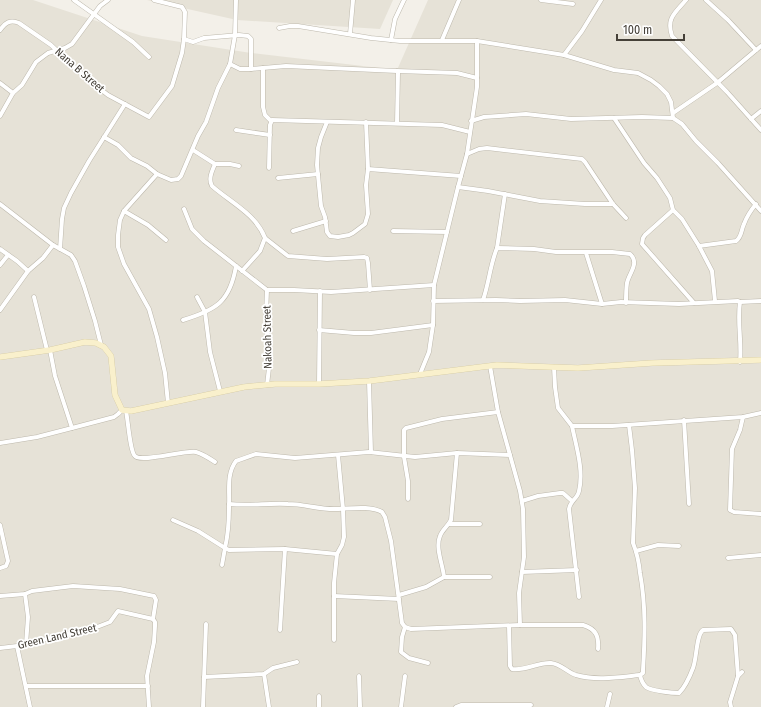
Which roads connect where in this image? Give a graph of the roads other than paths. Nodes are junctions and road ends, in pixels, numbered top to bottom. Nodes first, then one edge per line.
1 (74, 0) edge
2 (108, 0) edge
3 (154, 0) edge
4 (236, 0) edge
5 (353, 0) edge
6 (404, 0) edge
7 (459, 0) edge
8 (541, 0) edge
9 (601, 0) edge
10 (686, 0) edge
11 (706, 0) edge
12 (572, 4) dead end
13 (94, 14) junction
14 (279, 28) dead end
15 (0, 30) edge
16 (350, 34) junction
17 (235, 35) junction
18 (184, 40) junction
19 (391, 40) junction
20 (442, 40) junction
21 (477, 41) junction
22 (761, 46) edge
23 (56, 50) junction
24 (756, 50) junction
25 (564, 55) junction
26 (149, 57) dead end
27 (230, 64) junction
28 (264, 68) junction
29 (252, 69) junction
30 (396, 71) junction
31 (477, 78) junction
32 (0, 83) edge
33 (718, 83) junction
34 (13, 93) junction
35 (125, 104) junction
36 (761, 111) edge
37 (673, 113) junction
38 (0, 116) edge
39 (614, 118) junction
40 (673, 118) junction
41 (751, 119) junction
42 (271, 121) junction
43 (471, 121) junction
44 (327, 122) junction
45 (366, 122) junction
46 (397, 123) junction
47 (236, 130) dead end
48 (761, 130) edge
49 (470, 132) junction
50 (270, 135) junction
51 (104, 137) junction
52 (193, 150) junction
53 (467, 154) junction
54 (215, 164) junction
55 (240, 166) dead end
56 (269, 168) dead end
57 (368, 169) junction
58 (157, 174) junction
59 (318, 174) junction
60 (461, 176) junction
61 (278, 178) dead end
62 (458, 187) junction
63 (505, 194) junction
64 (0, 204) edge
65 (613, 204) junction
66 (756, 204) junction
67 (184, 209) dead end
68 (673, 210) junction
69 (761, 210) edge
70 (124, 211) junction
71 (626, 218) dead end
72 (326, 220) junction
73 (293, 230) dead end
74 (393, 231) dead end
75 (447, 232) junction
76 (265, 238) junction
77 (166, 240) dead end
78 (53, 245) junction
79 (700, 246) junction
80 (497, 248) junction
81 (0, 249) edge
82 (60, 249) junction
83 (586, 253) junction
84 (8, 255) junction
85 (0, 265) edge
86 (236, 266) junction
87 (28, 271) junction
88 (242, 271) junction
89 (434, 285) junction
90 (267, 290) junction
91 (370, 290) junction
92 (320, 291) junction
93 (34, 297) dead end
94 (197, 297) dead end
95 (483, 300) junction
96 (433, 301) junction
97 (715, 301) junction
98 (761, 301) edge
99 (740, 302) junction
100 (626, 303) junction
101 (694, 303) junction
102 (602, 304) junction
103 (0, 310) edge
104 (205, 312) junction
105 (183, 320) dead end
106 (433, 325) junction
107 (319, 330) junction
108 (101, 345) junction
109 (48, 350) junction
110 (0, 357) edge
111 (761, 360) edge
112 (740, 362) junction
113 (490, 366) junction
114 (554, 367) junction
115 (420, 374) junction
116 (369, 381) junction
117 (319, 384) junction
118 (267, 385) junction
119 (220, 391) junction
120 (168, 403) junction
121 (124, 411) junction
122 (498, 412) junction
123 (761, 412) edge
124 (743, 417) junction
125 (684, 420) junction
126 (629, 425) junction
127 (572, 426) junction
128 (72, 428) junction
129 (0, 443) edge
130 (371, 452) junction
131 (457, 453) junction
132 (510, 454) junction
133 (338, 455) junction
134 (404, 456) junction
135 (215, 462) dead end
136 (408, 499) dead end
137 (522, 500) junction
138 (572, 500) junction
139 (229, 504) junction
140 (689, 504) dead end
141 (343, 509) junction
142 (761, 514) edge
143 (173, 520) dead end
144 (449, 524) junction
145 (480, 524) dead end
146 (0, 525) edge
147 (679, 546) dead end
148 (225, 548) junction
149 (285, 549) junction
150 (636, 551) junction
151 (337, 554) junction
152 (761, 555) edge
153 (728, 558) dead end
154 (222, 565) dead end
155 (0, 568) edge
156 (577, 570) junction
157 (522, 572) junction
158 (444, 577) junction
159 (490, 577) dead end
160 (26, 594) junction
161 (0, 596) edge
162 (334, 596) junction
163 (399, 597) junction
164 (579, 597) dead end
165 (153, 619) junction
166 (206, 624) dead end
167 (509, 626) junction
168 (520, 626) junction
169 (405, 627) junction
170 (280, 630) dead end
171 (334, 640) dead end
172 (26, 644) junction
173 (17, 646) junction
174 (0, 648) edge
175 (598, 649) dead end
176 (297, 662) dead end
177 (428, 663) dead end
178 (742, 672) dead end
179 (264, 674) junction
180 (640, 675) junction
181 (359, 676) dead end
182 (405, 676) dead end
183 (738, 676) junction
184 (204, 677) junction
185 (26, 686) junction
186 (148, 686) junction
187 (610, 694) dead end
188 (318, 696) dead end
189 (531, 706) dead end
190 (30, 707) edge
191 (149, 707) edge
192 (203, 707) edge
193 (269, 707) edge
194 (319, 707) edge
195 (360, 707) edge
196 (401, 707) edge
197 (456, 707) edge
198 (607, 707) edge
199 (731, 707) edge

1 - 13 street
2 - 13 street
3 - 18 street
4 - 17 street
5 - 16 street
6 - 19 street
7 - 20 street
8 - 12 street
9 - 25 street
10 - 33 street
11 - 24 street
13 - 23 street
13 - 26 street
14 - 16 street
15 - 23 street, Nana B Street
16 - 19 street
17 - 18 street
17 - 27 street
17 - 29 street
18 - 35 street, Nana B Street
19 - 20 street
20 - 21 street
21 - 25 street
21 - 31 street
22 - 24 street
23 - 34 street
23 - 35 street, Nana B Street
24 - 33 street
25 - 37 street
27 - 29 street
27 - 52 street
28 - 29 street
28 - 30 street
28 - 42 street
30 - 31 street
30 - 46 street
31 - 43 street
32 - 34 street
33 - 37 street
33 - 41 street
34 - 38 street
35 - 51 street
36 - 41 street
37 - 40 street
39 - 40 street
39 - 43 street
39 - 68 street
40 - 66 street
41 - 48 street
42 - 44 street
42 - 50 street
43 - 49 street
44 - 45 street
44 - 59 street
45 - 46 street
45 - 57 street
46 - 49 street
47 - 50 street
49 - 53 street
50 - 56 street
51 - 58 street
51 - 82 street
52 - 54 street
52 - 58 street
53 - 60 street
53 - 65 street
54 - 55 street
54 - 76 street
57 - 60 street
57 - 72 street
58 - 70 street
59 - 61 street
59 - 72 street
60 - 62 street
62 - 63 street
62 - 75 street
63 - 65 street
63 - 80 street
64 - 78 street
65 - 71 street
66 - 69 street
66 - 79 street
67 - 86 street
68 - 79 street
68 - 101 street
70 - 77 street
70 - 120 street
72 - 73 street
74 - 75 street
75 - 89 street
76 - 88 street
76 - 91 street
78 - 82 street
78 - 87 street
79 - 97 street
80 - 83 street
80 - 95 street
81 - 84 street
82 - 108 street
83 - 100 street
83 - 102 street
84 - 85 street
84 - 87 street
86 - 88 street
86 - 104 street
87 - 103 street
88 - 90 street
89 - 91 street
89 - 96 street
90 - 92 street
90 - 118 street, Nakoah Street
91 - 92 street
92 - 107 street
93 - 109 street
94 - 104 street
95 - 96 street
95 - 102 street
96 - 106 street
97 - 99 street
97 - 101 street
98 - 99 street
99 - 112 street
100 - 101 street
100 - 102 street
104 - 105 street
104 - 119 street
106 - 107 street
106 - 115 street
107 - 117 street
108 - 109 street
108 - 121 street
109 - 110 street
109 - 128 street
111 - 112 street
112 - 114 street
113 - 114 street
113 - 115 street
113 - 122 street
114 - 127 street
115 - 116 street
116 - 117 street
116 - 130 street
117 - 118 street
118 - 119 street
119 - 120 street
120 - 121 street
121 - 128 street
121 - 135 street
122 - 132 street
122 - 134 street
123 - 124 street
124 - 125 street
124 - 142 street
125 - 126 street
125 - 140 street
126 - 127 street
126 - 150 street
127 - 138 street
128 - 129 street
130 - 133 street
130 - 134 street
131 - 132 street
131 - 134 street
131 - 144 street
132 - 137 street
133 - 139 street
133 - 141 street
134 - 136 street
137 - 138 street
137 - 157 street
138 - 156 street
139 - 141 street
139 - 148 street
141 - 151 street
141 - 163 street
143 - 148 street
144 - 145 street
144 - 158 street
146 - 155 street
147 - 150 street
148 - 149 street
148 - 154 street
149 - 151 street
149 - 170 street
150 - 180 street
151 - 162 street
152 - 153 street
156 - 157 street
156 - 164 street
157 - 168 street
158 - 159 street
158 - 163 street
160 - 161 street
160 - 165 street
160 - 172 street
162 - 163 street
162 - 171 street
163 - 169 street
165 - 172 street, Green Land Street
165 - 186 street
166 - 184 street
167 - 168 street
167 - 169 street
167 - 180 street
168 - 175 street
169 - 177 street
172 - 173 street, Green Land Street
173 - 174 street, Green Land Street
173 - 185 street
176 - 179 street
178 - 183 street
179 - 184 street
179 - 193 street
180 - 183 street
181 - 195 street
182 - 196 street
183 - 199 street
184 - 192 street
185 - 186 street
185 - 190 street
186 - 191 street
187 - 198 street
188 - 194 street
189 - 197 street

